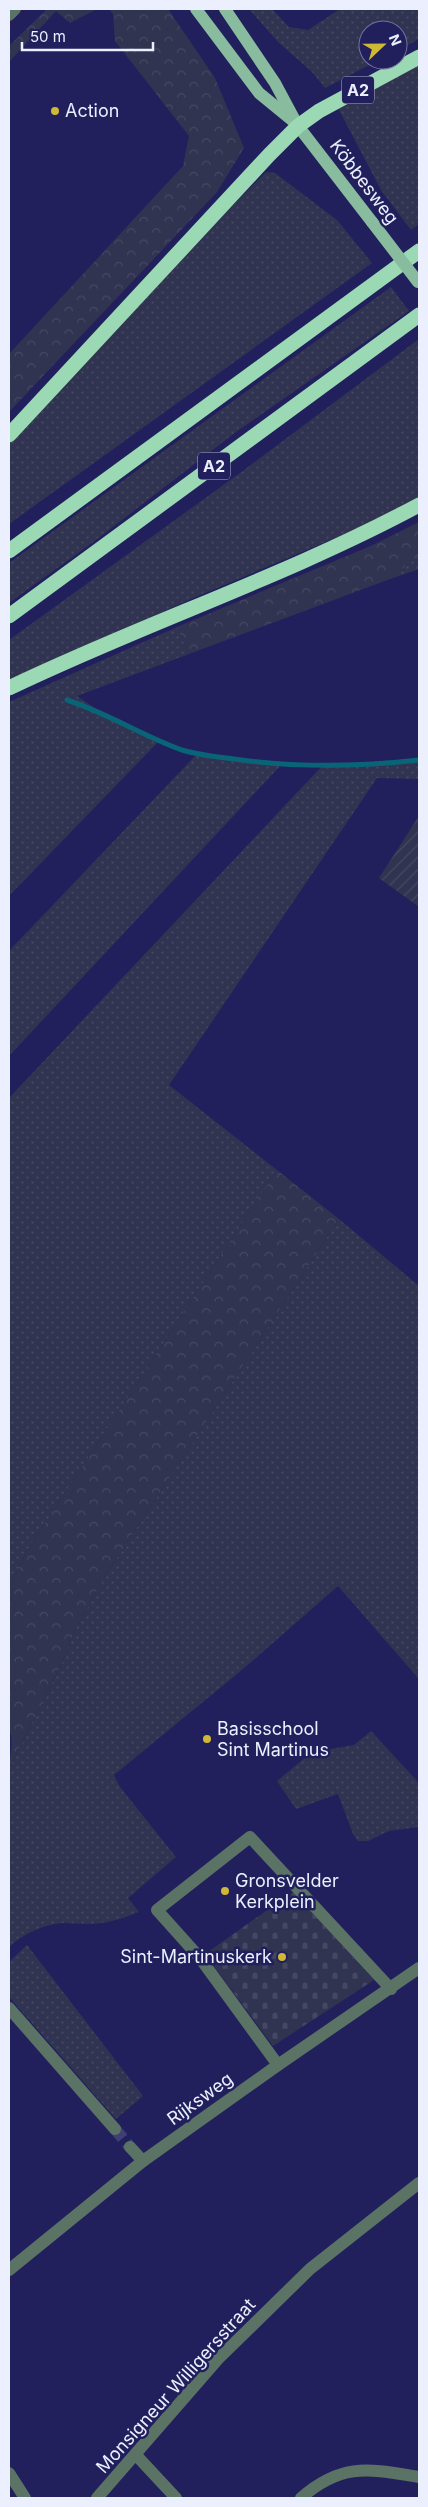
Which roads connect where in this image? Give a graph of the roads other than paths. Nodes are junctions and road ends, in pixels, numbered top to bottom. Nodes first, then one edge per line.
1 (15, 9) edge
2 (196, 9) edge
3 (225, 9) edge
4 (9, 15) edge
5 (419, 57) edge
6 (298, 126) junction
7 (419, 251) edge
8 (419, 284) edge
9 (419, 315) edge
10 (9, 435) edge
11 (419, 505) edge
12 (9, 551) edge
13 (9, 616) edge
14 (9, 688) edge
15 (419, 1968) edge
16 (391, 1989) junction
17 (9, 2008) edge
18 (278, 2065) junction
19 (116, 2129) tunnel mouth
20 (130, 2147) tunnel mouth
21 (143, 2161) junction
22 (419, 2183) edge
23 (9, 2270) edge
24 (136, 2455) junction
25 (9, 2472) edge
26 (419, 2477) edge
27 (25, 2498) edge
28 (97, 2498) edge
29 (176, 2498) edge
30 (301, 2498) edge

1 - 4 street
2 - 6 main road, Köbbesweg
3 - 6 main road, Köbbesweg
5 - 6 highway, A2
6 - 8 main road, Köbbesweg, bridge
6 - 10 highway, A2
7 - 12 highway
9 - 13 highway, A2
11 - 14 highway
15 - 16 street, Rijksweg
16 - 18 street, Rijksweg
16 - 18 street
17 - 19 street
18 - 21 street, Rijksweg
20 - 21 street
21 - 23 street, Rijksweg
22 - 24 street, Monsigneur Willigersstraat
24 - 28 street, Monsigneur Willigersstraat
24 - 29 street
25 - 27 street
26 - 30 street

